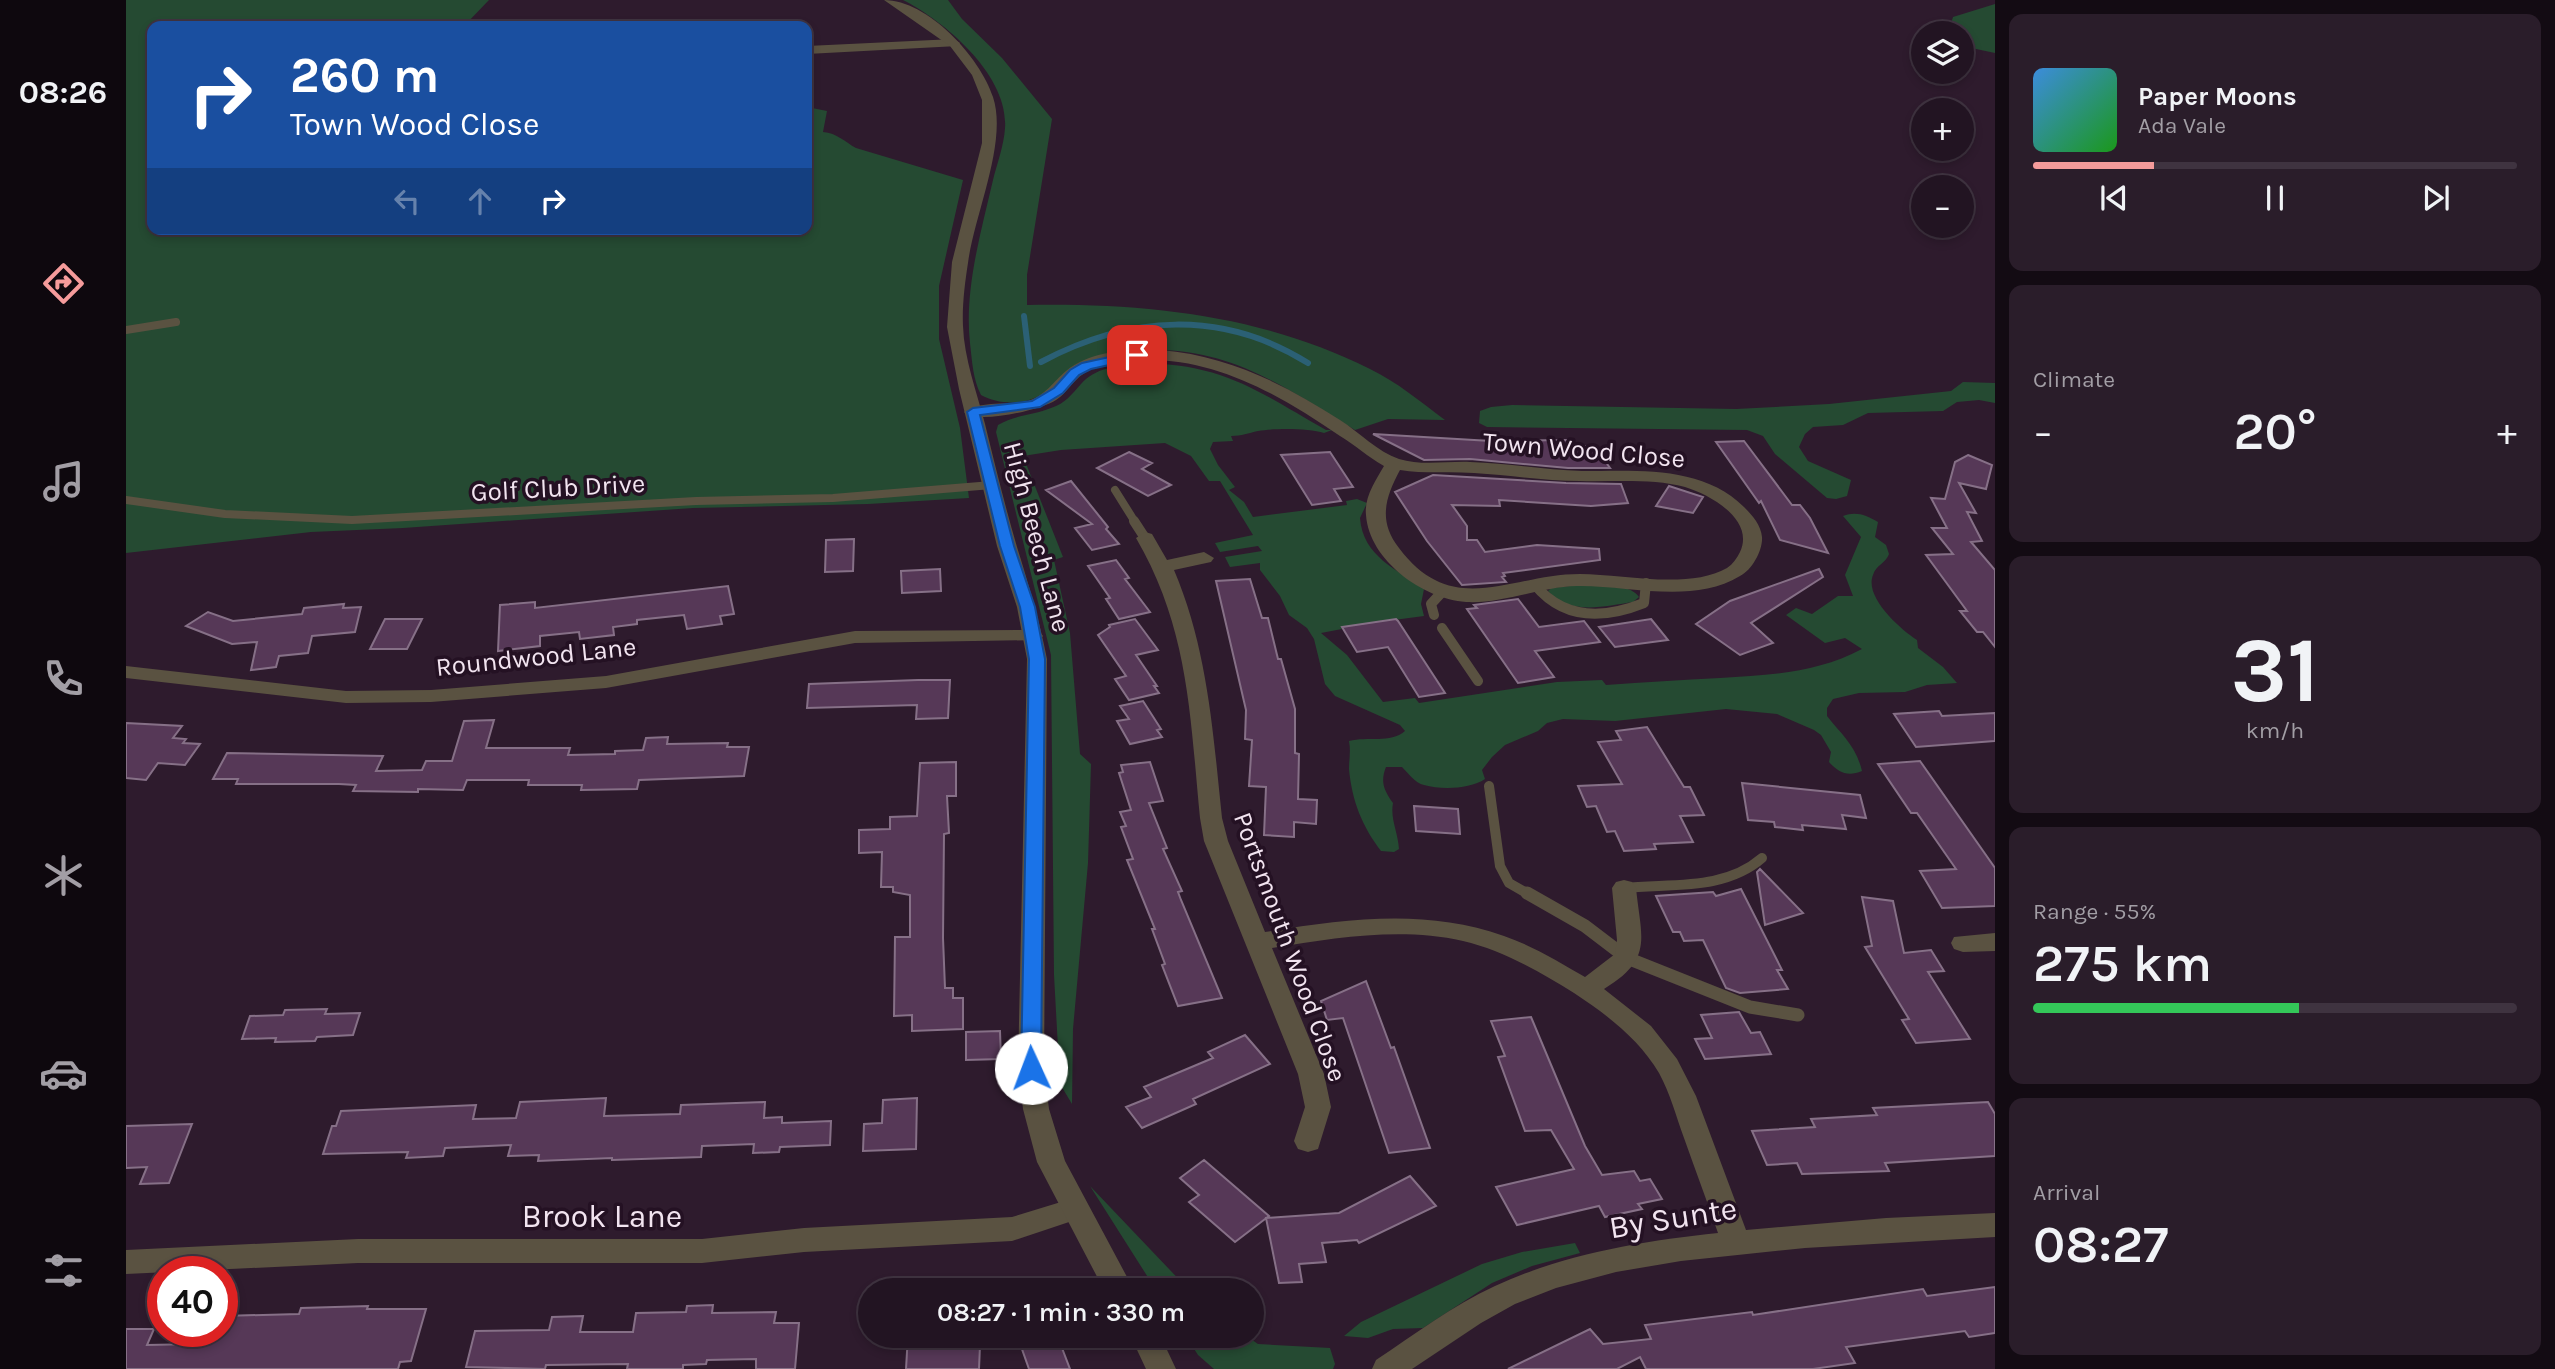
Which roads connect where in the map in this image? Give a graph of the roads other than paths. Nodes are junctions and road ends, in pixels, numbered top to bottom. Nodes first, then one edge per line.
1 (890, 0) edge
2 (954, 43) junction
3 (812, 50) edge
4 (176, 322) dead end
5 (126, 330) edge
6 (973, 412) junction
7 (1394, 464) junction
8 (992, 485) junction
9 (1115, 490) dead end
10 (126, 500) edge
11 (1145, 538) joint
12 (1204, 558) dead end
13 (1164, 566) junction
14 (1646, 583) junction
15 (1535, 585) junction
16 (1443, 591) junction
17 (1434, 615) dead end
18 (1442, 628) dead end
19 (1034, 636) junction
20 (126, 672) edge
21 (1478, 681) dead end
22 (1489, 786) dead end
23 (1762, 858) dead end
24 (1624, 888) joint
25 (1258, 942) junction
26 (1995, 942) edge
27 (1962, 943) dead end
28 (1628, 958) junction
29 (1586, 988) junction
30 (1798, 1015) dead end
31 (1308, 1142) dead end
32 (1074, 1209) junction
33 (1995, 1225) edge
34 (1736, 1243) junction
35 (126, 1262) edge
36 (1112, 1278) edge
37 (1151, 1348) edge
38 (1161, 1369) edge
39 (1387, 1369) edge

1 - 2 street, High Beech Lane
2 - 3 street
2 - 6 street, High Beech Lane
4 - 5 lane
6 - 7 street, Town Wood Close
6 - 8 street, High Beech Lane
7 - 14 street, Town Wood Close
7 - 16 street, Town Wood Close
8 - 10 lane, Golf Club Drive
8 - 19 street, High Beech Lane
9 - 11 lane, Portsmouth Wood Close
11 - 13 street, Portsmouth Wood Close
12 - 13 street
13 - 25 street, Portsmouth Wood Close
14 - 15 street, Town Wood Close
14 - 15 lane
15 - 16 street, Town Wood Close
16 - 17 lane
18 - 21 lane
19 - 20 street, Roundwood Lane
19 - 32 street, High Beech Lane
22 - 28 lane
23 - 24 lane
24 - 28 street
25 - 29 street
25 - 31 street, Portsmouth Wood Close
26 - 27 street
28 - 29 street
28 - 30 lane
29 - 34 street
32 - 35 street, Brook Lane
32 - 36 street, High Beech Lane
33 - 34 street, By Sunte
34 - 39 street, By Sunte
37 - 38 street

